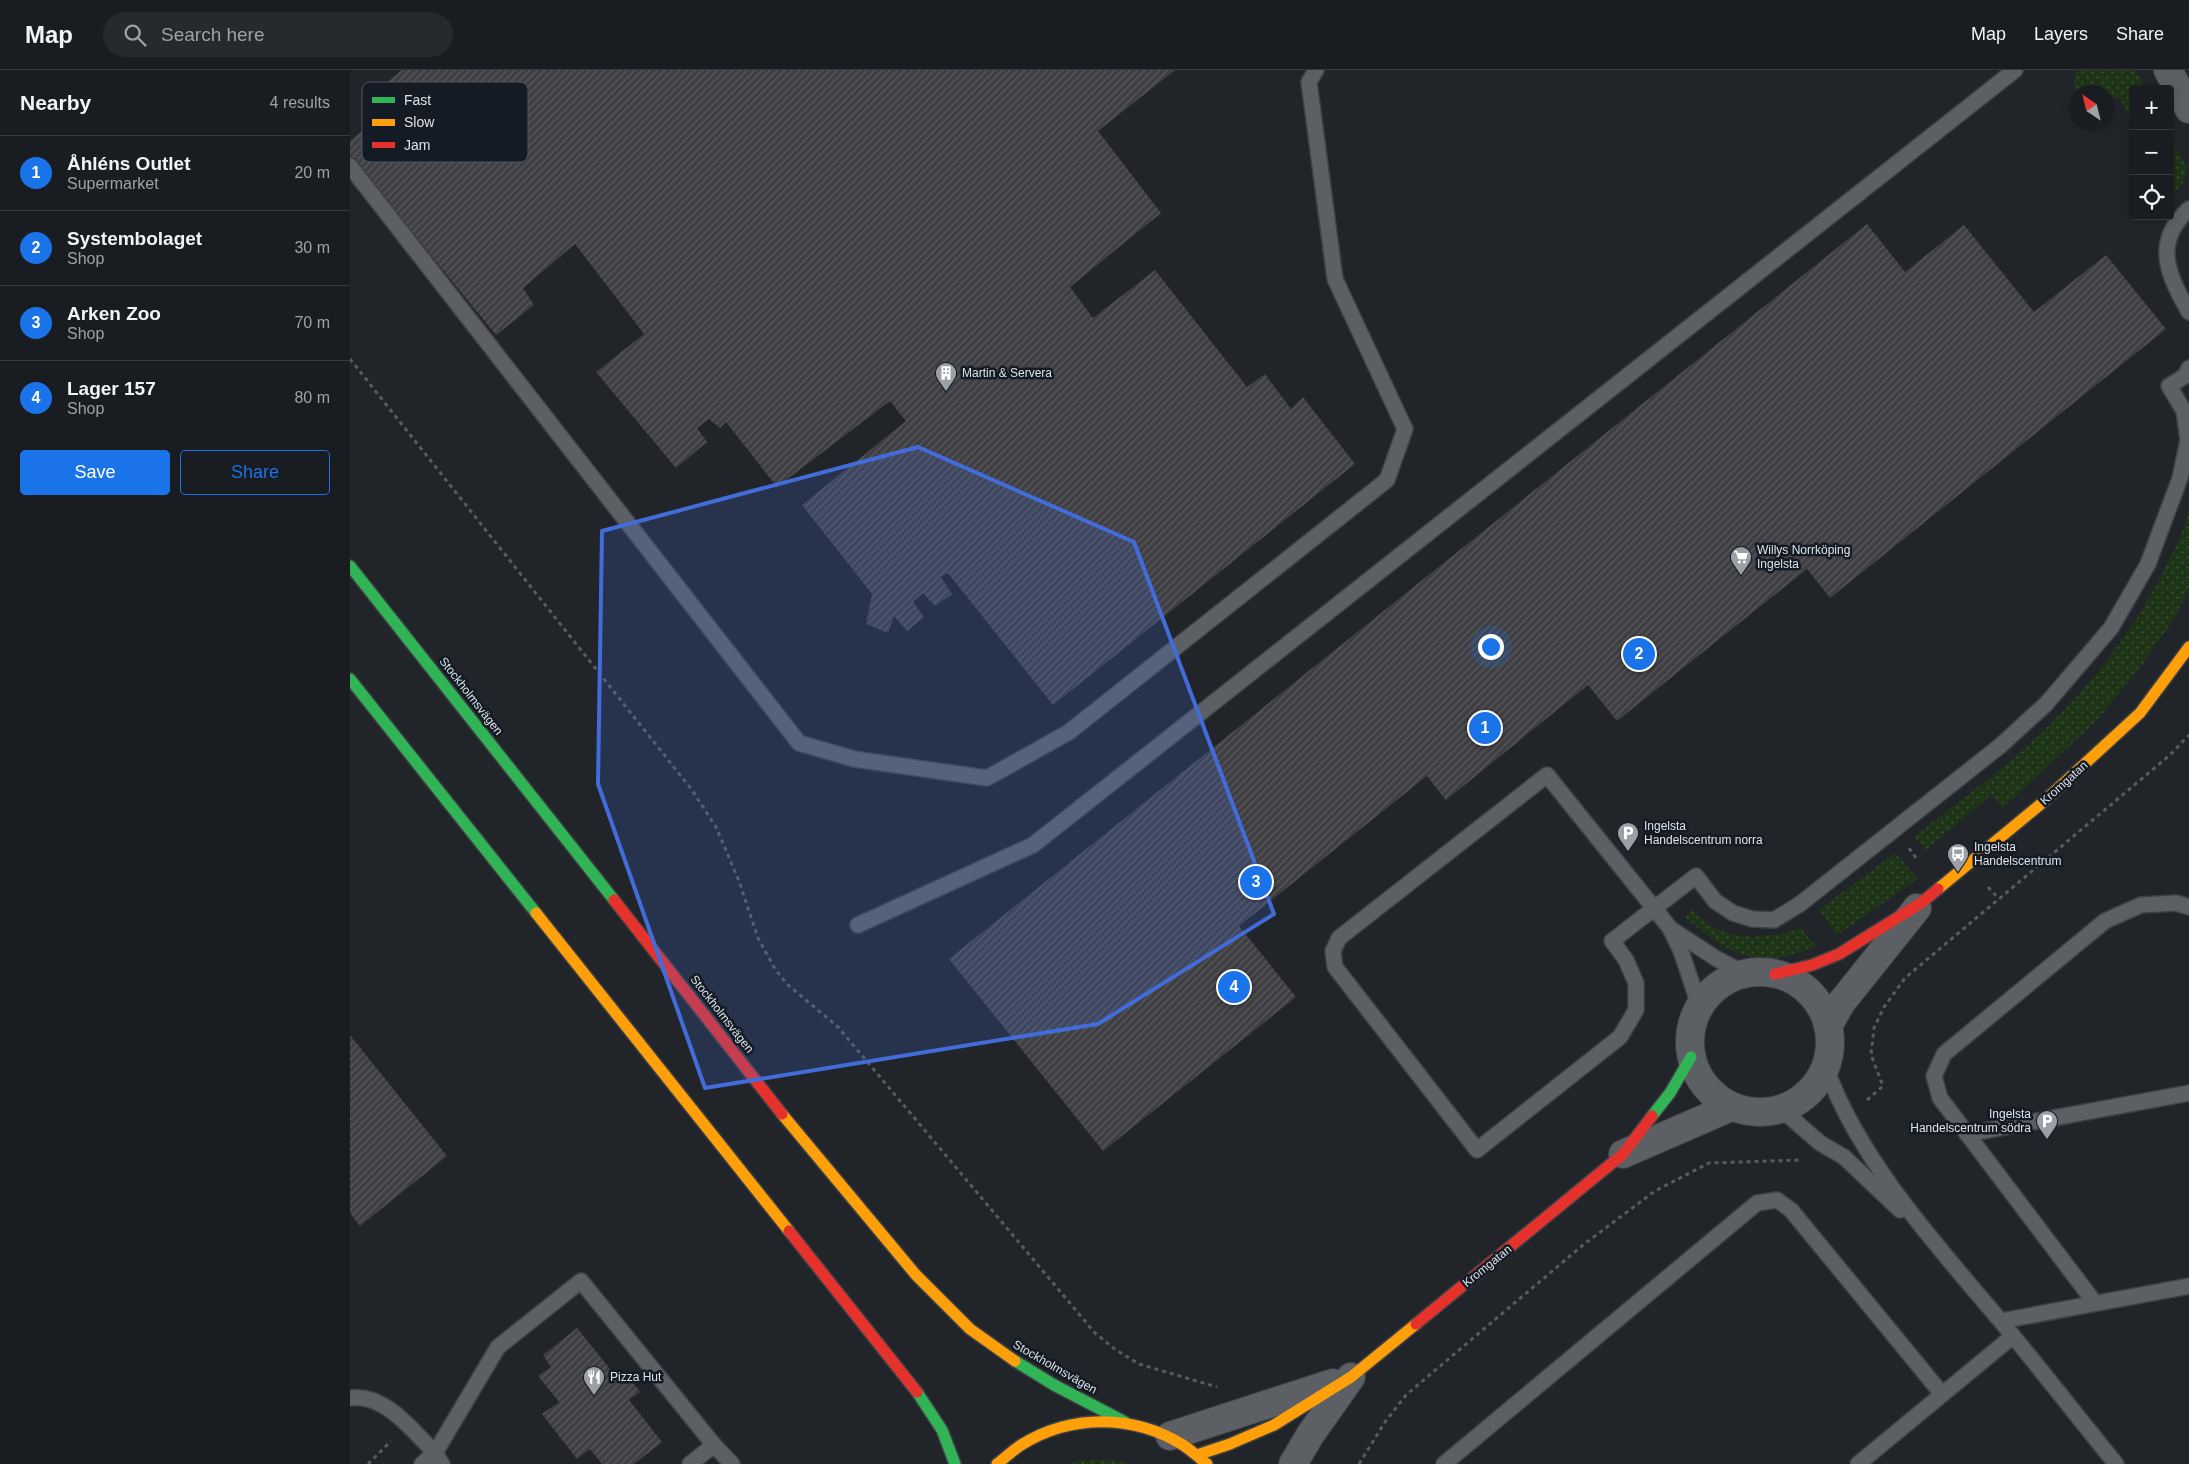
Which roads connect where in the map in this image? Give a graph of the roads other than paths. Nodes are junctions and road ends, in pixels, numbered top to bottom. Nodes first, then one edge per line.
1 (1316, 70) edge
2 (2015, 70) edge
3 (2168, 70) edge
4 (2189, 109) edge
5 (350, 166) edge
6 (2189, 209) edge
7 (2189, 312) edge
8 (2189, 368) edge
9 (350, 566) edge
10 (2189, 647) edge
11 (350, 680) edge
12 (1921, 903) junction
13 (2189, 907) edge
14 (1654, 908) junction
15 (858, 925) dead end
16 (1670, 928) junction
17 (1746, 974) junction
18 (1775, 974) junction
19 (1699, 1005) junction
20 (1828, 1026) junction
21 (1691, 1057) junction
22 (1826, 1068) junction
23 (2189, 1093) edge
24 (1731, 1107) junction
25 (1782, 1110) junction
26 (1967, 1134) junction
27 (1624, 1154) junction
28 (1930, 1239) junction
29 (2189, 1286) edge
30 (2095, 1304) junction
31 (2001, 1321) junction
32 (2013, 1336) junction
33 (1351, 1377) junction
34 (1942, 1394) junction
35 (350, 1398) edge
36 (1124, 1422) junction
37 (1170, 1436) junction
38 (714, 1445) junction
39 (1198, 1455) junction
40 (435, 1460) edge
41 (422, 1464) edge
42 (690, 1464) edge
43 (732, 1464) edge
44 (955, 1464) edge
45 (996, 1464) edge
46 (1207, 1464) edge
47 (1293, 1464) edge
48 (1444, 1464) edge
49 (1858, 1464) edge
50 (2116, 1464) edge

1 - 5 lane
2 - 15 lane
3 - 4 street
6 - 7 lane
8 - 14 lane
9 - 36 main road, Stockholmsvägen
10 - 12 main road, Kromgatan
11 - 44 main road
12 - 18 main road, Kromgatan
12 - 20 street, Kromgatan
13 - 26 lane
14 - 14 lane
14 - 16 lane
16 - 17 lane
16 - 19 lane
17 - 18 street
17 - 19 street
18 - 20 street
19 - 21 street
20 - 22 street
21 - 24 street
21 - 27 main road, Kromgatan
22 - 25 street
22 - 28 lane
23 - 26 lane
24 - 25 street
24 - 27 street, Kromgatan
25 - 28 lane
26 - 30 lane
27 - 33 main road, Kromgatan
28 - 31 lane
29 - 30 lane
30 - 31 lane
31 - 32 lane
32 - 34 lane
32 - 50 lane
33 - 37 street, Kromgatan
33 - 39 main road, Kromgatan
33 - 47 street, Kromgatan
34 - 48 lane
34 - 49 lane
35 - 40 lane
36 - 37 main road
36 - 45 main road
37 - 39 main road
38 - 40 lane
38 - 42 lane
38 - 43 lane
39 - 46 main road
40 - 41 lane

